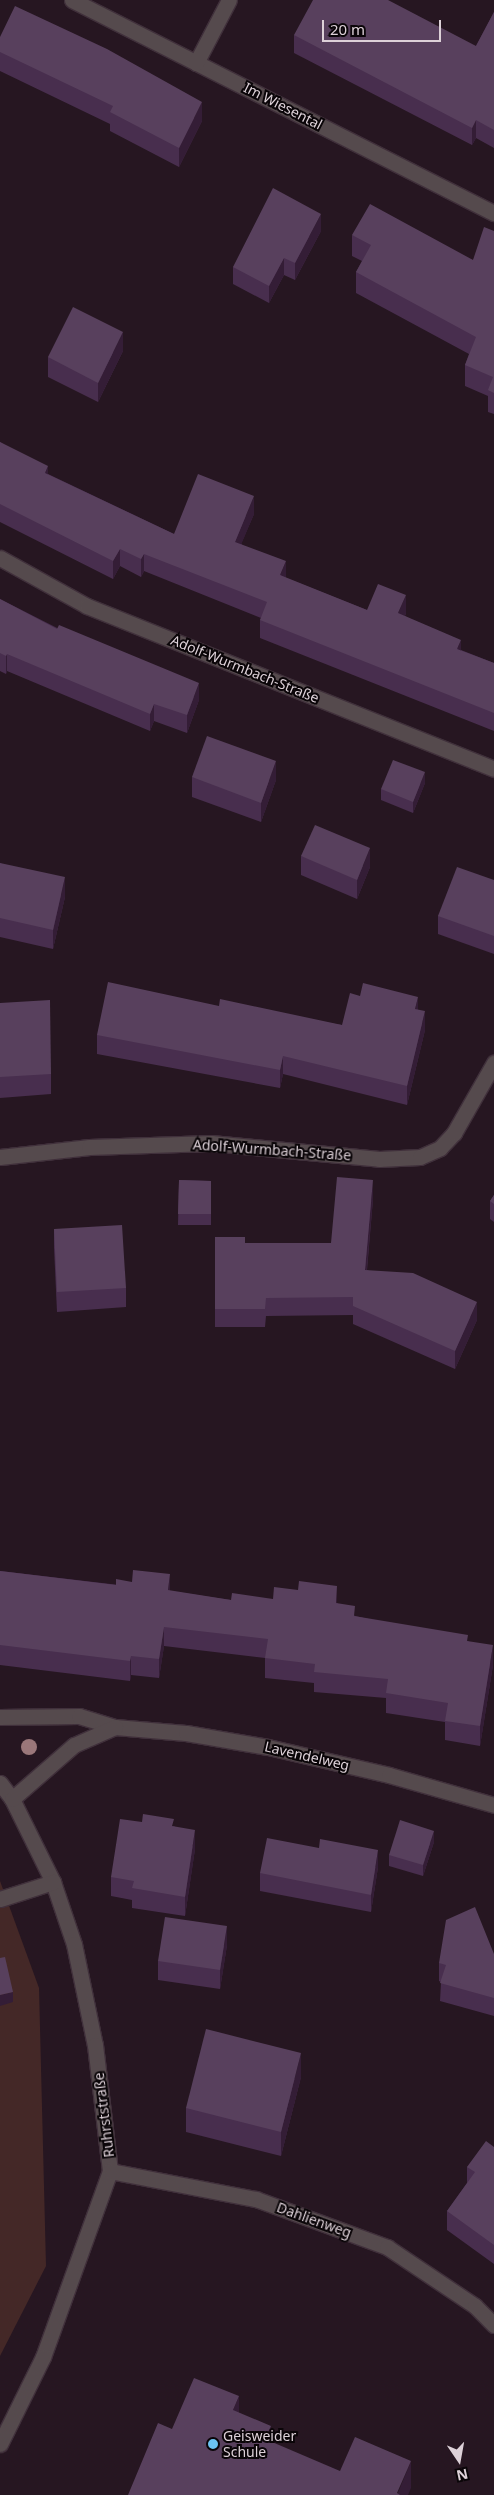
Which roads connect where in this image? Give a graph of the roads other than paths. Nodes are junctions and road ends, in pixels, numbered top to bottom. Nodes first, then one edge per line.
1 (72, 0) edge
2 (229, 0) edge
3 (196, 63) junction
4 (494, 213) edge
5 (0, 558) edge
6 (494, 768) edge
7 (494, 1063) edge
8 (0, 1157) edge
9 (0, 1716) edge
10 (115, 1727) junction
11 (0, 1783) edge
12 (12, 1799) junction
13 (494, 1806) edge
14 (53, 1882) junction
15 (0, 1899) edge
16 (110, 2171) junction
17 (494, 2325) edge
18 (0, 2444) edge

1 - 3 street, Im Wiesental
2 - 3 street
3 - 4 street, Im Wiesental
5 - 6 street, Adolf-Wurmbach-Straße
7 - 8 street, Adolf-Wurmbach-Straße
9 - 10 street, Lavendelweg
10 - 12 street, Lavendelweg
10 - 13 street, Lavendelweg
11 - 12 street, Ruhrststraße
12 - 14 street, Ruhrststraße
14 - 15 street
14 - 16 street, Ruhrststraße
16 - 17 street, Dahlienweg
16 - 18 street, Ruhrststraße

